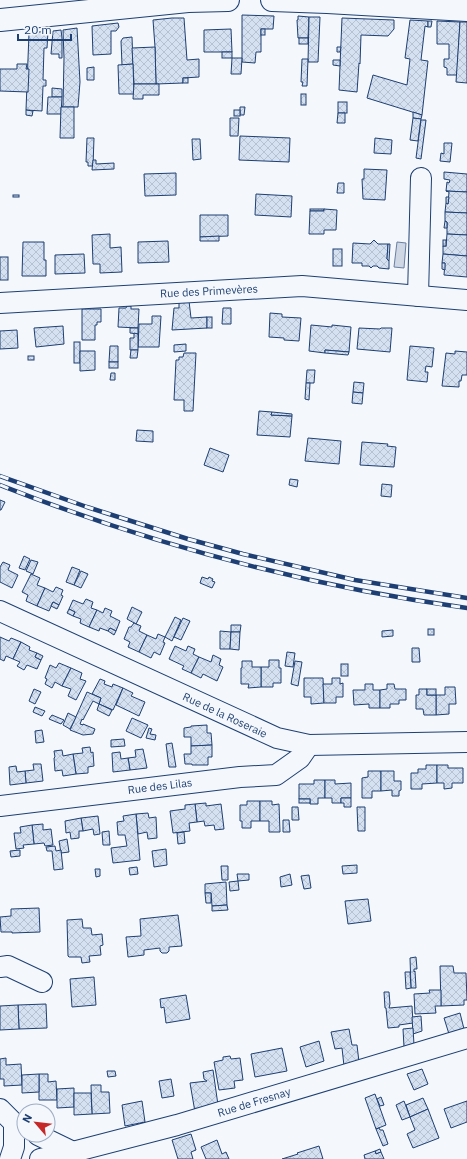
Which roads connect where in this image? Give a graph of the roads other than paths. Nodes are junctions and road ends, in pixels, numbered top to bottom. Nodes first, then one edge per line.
1 (228, 0) edge
2 (272, 0) edge
3 (467, 10) edge
4 (0, 20) edge
5 (421, 178) dead end
6 (418, 296) junction
7 (467, 300) edge
8 (0, 303) edge
9 (0, 611) edge
10 (467, 742) edge
11 (309, 745) junction
12 (0, 806) edge
13 (0, 967) edge
14 (42, 982) dead end
15 (467, 1038) edge
16 (13, 1120) edge
17 (54, 1143) edge
18 (73, 1152) junction
19 (10, 1159) edge
20 (40, 1159) edge

1 - 4 main road
2 - 3 main road
5 - 6 street
6 - 7 street, Rue des Primevères
6 - 8 street, Rue des Primevères
9 - 11 street, Rue de la Roseraie
10 - 11 street, Rue de la Roseraie
11 - 12 street, Rue des Lilas
13 - 14 street
15 - 18 street, Rue de Fresnay
16 - 19 street
17 - 18 street
18 - 20 street, Rue de Fresnay

